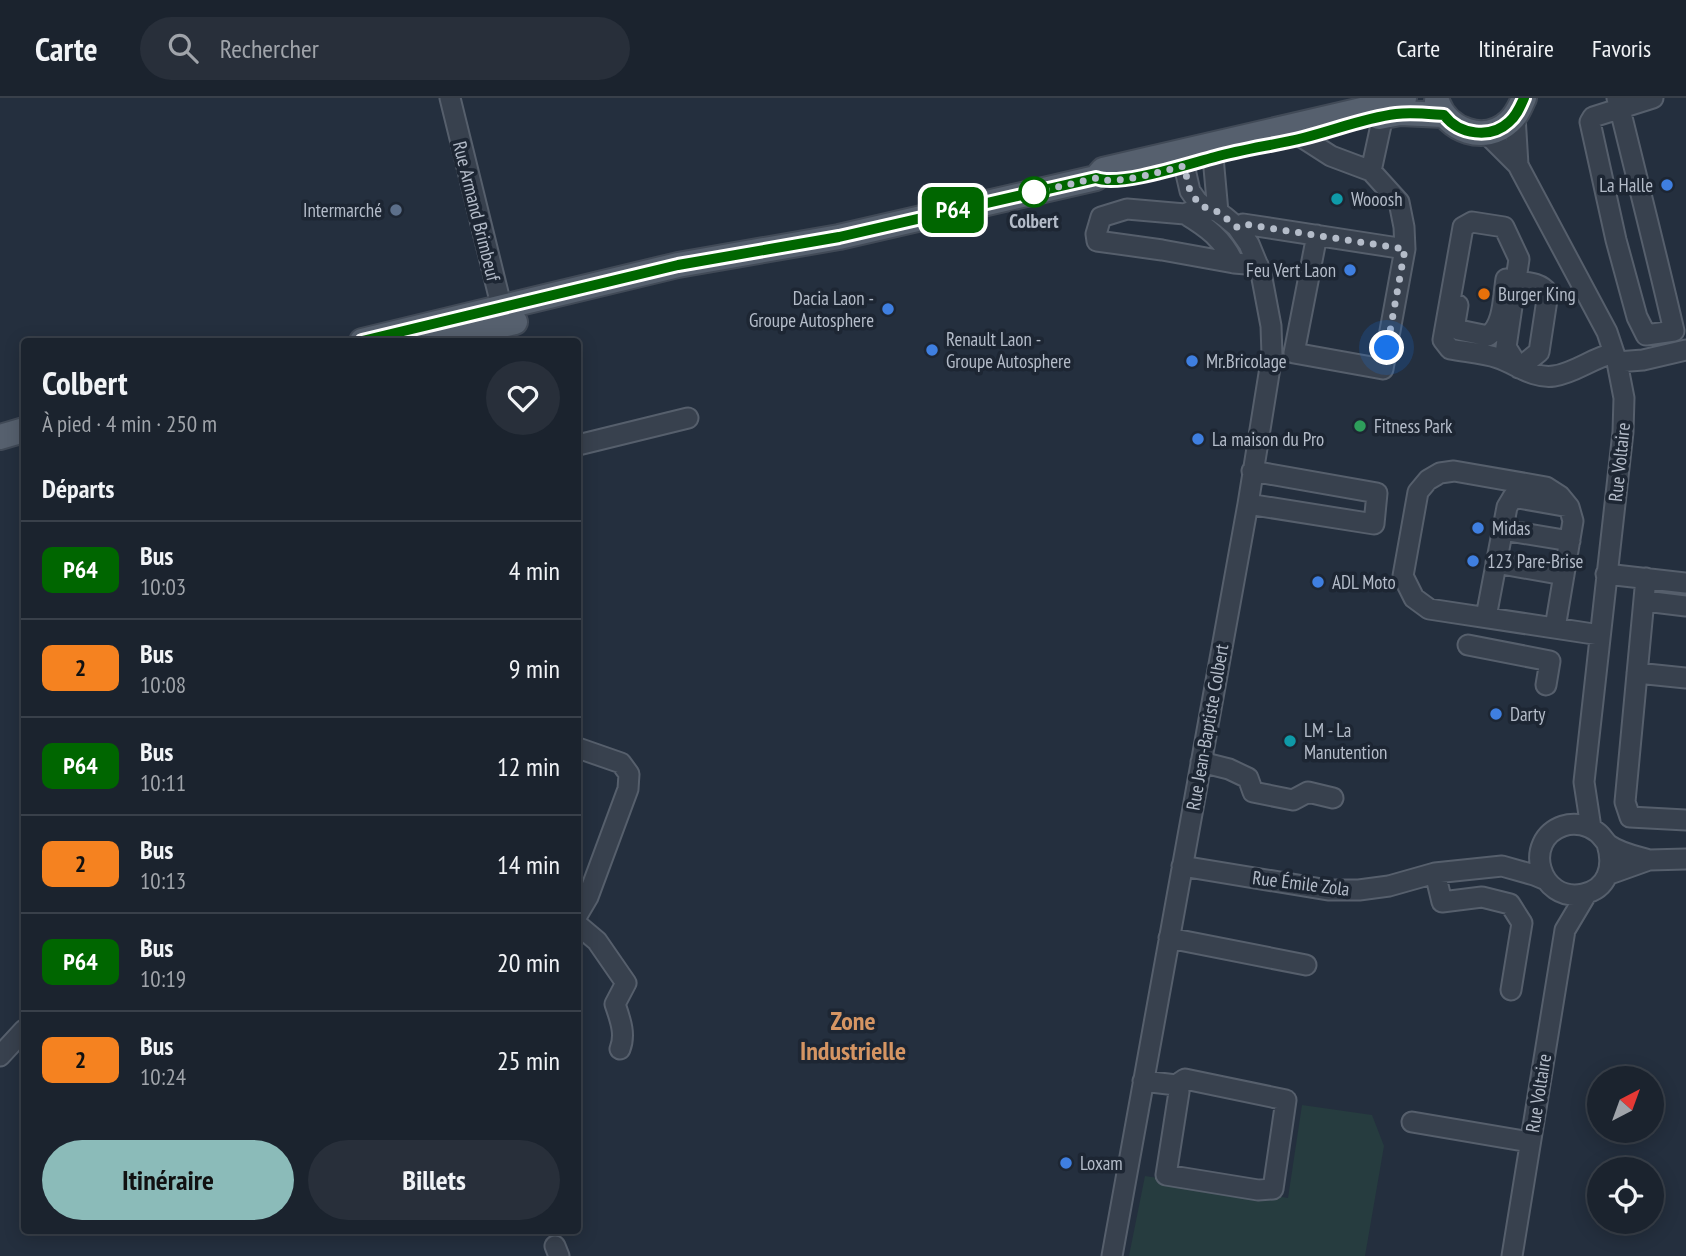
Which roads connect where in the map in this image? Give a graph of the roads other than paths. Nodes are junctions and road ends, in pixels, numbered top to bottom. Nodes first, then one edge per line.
1 (450, 98) edge
2 (1404, 98) edge
3 (1653, 98) edge
4 (1618, 103) edge
5 (1440, 106) edge
6 (1519, 107) edge
7 (1383, 116) junction
8 (1485, 132) junction
9 (1303, 138) junction
10 (1211, 151) junction
11 (1183, 159) junction
12 (1518, 164) junction
13 (1370, 171) junction
14 (1211, 209) junction
15 (1185, 214) junction
16 (1237, 227) junction
17 (1317, 234) junction
18 (1508, 236) junction
19 (1405, 249) junction
20 (1234, 263) junction
21 (1258, 265) junction
22 (1516, 282) junction
23 (503, 316) junction
24 (1680, 333) edge
25 (383, 338) edge
26 (442, 338) edge
27 (1686, 351) edge
28 (1616, 357) junction
29 (1519, 368) junction
30 (688, 418) dead end
31 (21, 431) edge
32 (0, 437) edge
33 (581, 444) edge
34 (1252, 471) junction
35 (1298, 479) junction
36 (1248, 504) junction
37 (1569, 507) junction
38 (1294, 512) junction
39 (1503, 530) junction
40 (1570, 541) junction
41 (1496, 563) junction
42 (1606, 574) junction
43 (1564, 575) junction
44 (1646, 579) junction
45 (1686, 583) edge
46 (1645, 601) junction
47 (1686, 606) edge
48 (1496, 619) junction
49 (1555, 628) junction
50 (1600, 635) junction
51 (1468, 645) dead end
52 (1498, 650) junction
53 (1637, 673) junction
54 (1686, 678) edge
55 (1546, 685) dead end
56 (581, 749) edge
57 (1201, 762) junction
58 (1584, 782) junction
59 (1332, 798) dead end
60 (1686, 820) edge
61 (1565, 825) junction
62 (1591, 828) junction
63 (1607, 844) junction
64 (1542, 848) junction
65 (1686, 859) edge
66 (1649, 860) junction
67 (1182, 866) junction
68 (1502, 866) junction
69 (1435, 873) junction
70 (1607, 875) junction
71 (1550, 884) junction
72 (1587, 893) junction
73 (581, 909) edge
74 (581, 928) edge
75 (1565, 929) junction
76 (1169, 939) junction
77 (1306, 965) dead end
78 (1511, 990) dead end
79 (21, 1033) edge
80 (620, 1049) dead end
81 (0, 1056) edge
82 (1143, 1081) junction
83 (1176, 1085) junction
84 (1412, 1122) dead end
85 (1530, 1142) junction
86 (1112, 1256) edge
87 (1511, 1256) edge

1 - 23 street, Rue Armand Brimbeuf
2 - 10 main road
3 - 4 street
4 - 24 street
4 - 24 street
5 - 7 main road
5 - 8 main road
6 - 8 main road
6 - 12 street
7 - 9 main road
7 - 13 street
8 - 12 street
9 - 10 main road
9 - 13 street
10 - 11 main road
10 - 14 street
11 - 14 street, Rue Jean-Baptiste Colbert
11 - 23 main road
12 - 28 street, Rue Voltaire
13 - 19 street
14 - 15 street
14 - 16 street, Rue Jean-Baptiste Colbert
15 - 20 street
15 - 20 street
16 - 17 street
16 - 21 street, Rue Jean-Baptiste Colbert
17 - 19 street
17 - 19 street
18 - 22 street
18 - 22 street
18 - 29 street
20 - 21 street
21 - 34 street, Rue Jean-Baptiste Colbert
22 - 29 street
22 - 29 street
23 - 25 main road
23 - 26 main road
27 - 28 street
28 - 29 street
28 - 42 street, Rue Voltaire
30 - 33 street
31 - 32 main road
34 - 35 street
34 - 36 street, Rue Jean-Baptiste Colbert
35 - 38 street
35 - 38 street
36 - 38 street
36 - 57 street, Rue Jean-Baptiste Colbert
37 - 39 street
37 - 40 street
37 - 48 street
39 - 40 street
39 - 41 street
40 - 43 street
41 - 43 street
41 - 48 street
42 - 44 street
42 - 50 street, Rue Voltaire
43 - 49 street
44 - 45 street
44 - 46 street
46 - 47 street
46 - 53 street
48 - 49 street
48 - 52 street
49 - 50 street
50 - 58 street, Rue Voltaire
51 - 52 street
52 - 55 street
53 - 54 street
53 - 60 street
56 - 73 street
57 - 59 street
57 - 67 street, Rue Jean-Baptiste Colbert
58 - 61 street, Rue Voltaire
58 - 62 street, Rue Voltaire
61 - 62 street
61 - 64 street
62 - 63 street
63 - 66 street
63 - 70 street
64 - 68 street, Rue Émile Zola
64 - 71 street
65 - 66 street
66 - 70 street
67 - 69 street, Rue Émile Zola
67 - 76 street, Rue Jean-Baptiste Colbert
68 - 69 street, Rue Émile Zola
68 - 71 street, Rue Émile Zola
69 - 78 street
70 - 72 street
71 - 72 street
71 - 75 street, Rue Voltaire
72 - 75 street, Rue Voltaire
74 - 80 street
75 - 85 street, Rue Voltaire
76 - 77 street
76 - 82 street, Rue Jean-Baptiste Colbert
79 - 81 street
82 - 83 street
82 - 86 street, Rue Jean-Baptiste Colbert
83 - 83 street
84 - 85 street
85 - 87 street, Rue Voltaire

